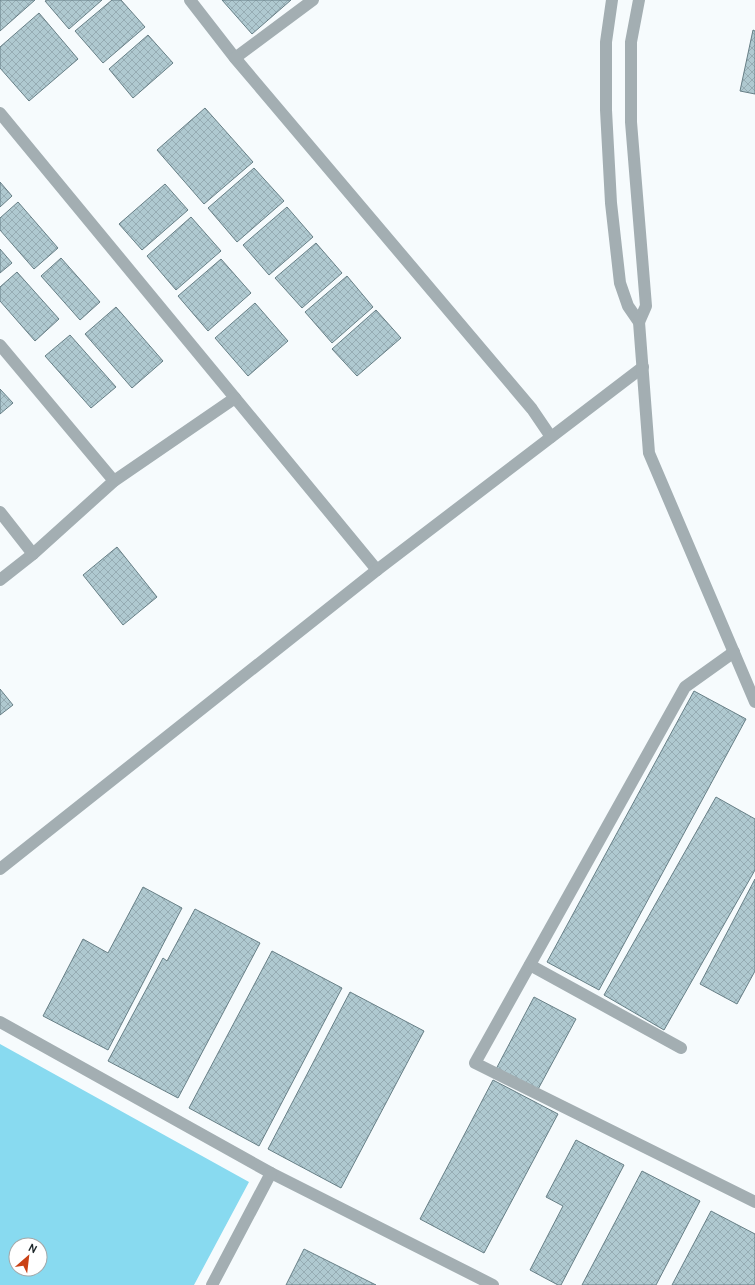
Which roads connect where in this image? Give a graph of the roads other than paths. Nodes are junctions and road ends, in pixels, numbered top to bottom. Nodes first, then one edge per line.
1 (190, 0) edge
2 (313, 0) edge
3 (612, 0) edge
4 (639, 0) edge
5 (235, 58) junction
6 (0, 113) edge
7 (639, 322) junction
8 (0, 345) edge
9 (643, 367) junction
10 (235, 398) junction
11 (552, 436) junction
12 (114, 481) junction
13 (0, 512) edge
14 (33, 554) junction
15 (377, 570) junction
16 (0, 580) edge
17 (734, 652) junction
18 (755, 702) edge
19 (0, 869) edge
20 (530, 965) junction
21 (0, 1022) edge
22 (681, 1048) dead end
23 (271, 1173) junction
24 (755, 1202) edge
25 (212, 1285) edge
26 (493, 1285) edge

1 - 5 street
2 - 5 street
3 - 7 street
4 - 7 street
5 - 11 street
6 - 10 street
7 - 9 street
8 - 12 street
9 - 11 street
9 - 17 street
10 - 12 street
10 - 15 street
11 - 15 street
12 - 14 street
13 - 14 street
14 - 16 street
15 - 19 street
17 - 18 street
17 - 20 street
20 - 22 street
20 - 24 street
21 - 23 street
23 - 25 street
23 - 26 street

